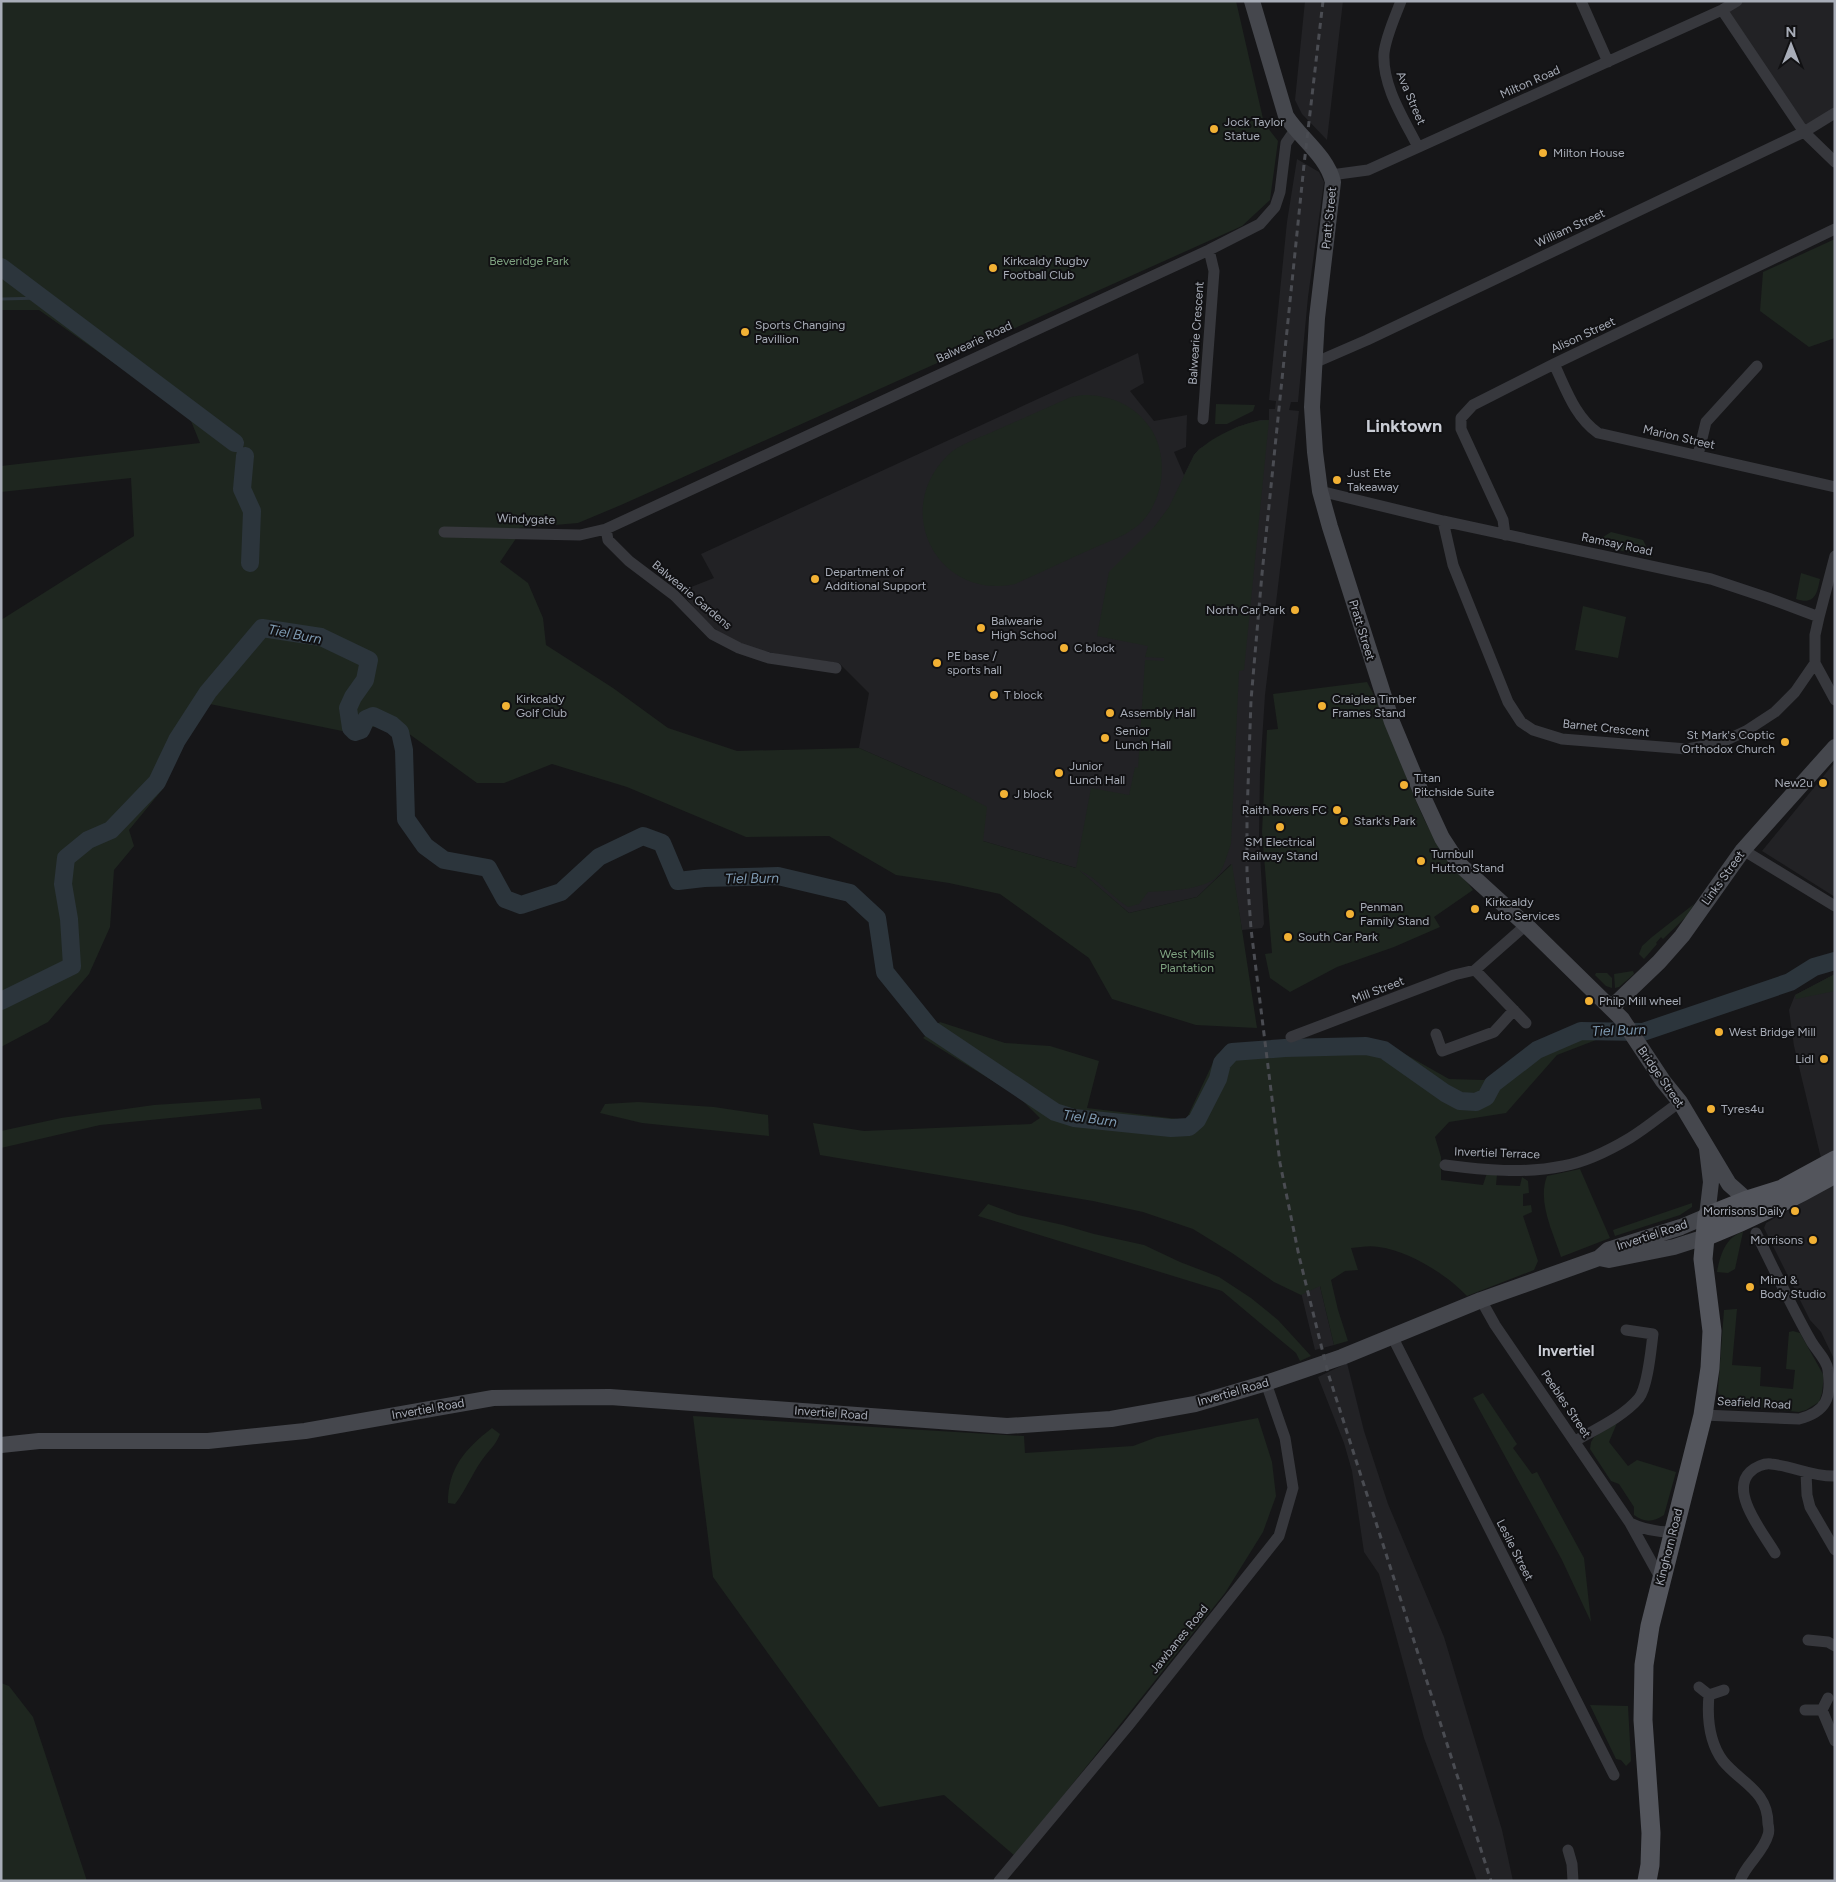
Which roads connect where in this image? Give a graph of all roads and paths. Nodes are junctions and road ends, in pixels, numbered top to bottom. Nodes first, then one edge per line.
1 (1252, 1) edge
2 (1401, 1) edge
3 (1581, 1) edge
4 (1736, 1) edge
5 (1722, 10) junction
6 (1608, 62) junction
7 (1835, 113) edge
8 (1295, 130) junction
9 (1804, 132) junction
10 (1418, 147) junction
11 (1835, 162) edge
12 (1331, 175) junction
13 (1835, 229) edge
14 (1209, 250) junction
15 (1314, 363) junction
16 (1554, 364) junction
17 (1757, 366) dead end
18 (1203, 418) dead end
19 (1698, 455) junction
20 (1835, 487) edge
21 (1320, 491) junction
22 (1444, 522) junction
23 (606, 529) junction
24 (444, 532) dead end
25 (1505, 535) junction
26 (1835, 556) edge
27 (1819, 618) junction
28 (1815, 663) junction
29 (836, 668) dead end
30 (1835, 700) edge
31 (1835, 747) edge
32 (1743, 850) junction
33 (1835, 906) edge
34 (1526, 925) junction
35 (1475, 970) junction
36 (1514, 1010) junction
37 (1616, 1014) junction
38 (1526, 1023) dead end
39 (1436, 1034) dead end
40 (1292, 1038) dead end
41 (1680, 1102) junction
42 (1707, 1148) junction
43 (1835, 1160) edge
44 (1445, 1165) dead end
45 (1835, 1174) edge
46 (1747, 1200) junction
47 (1707, 1216) junction
48 (1741, 1222) junction
49 (1681, 1227) junction
50 (1756, 1233) dead end
51 (1705, 1236) junction
52 (1599, 1258) junction
53 (1481, 1300) junction
54 (1626, 1330) dead end
55 (1392, 1336) junction
56 (1266, 1383) junction
57 (1831, 1403) edge
58 (1703, 1415) junction
59 (1575, 1441) junction
60 (1, 1445) edge
61 (1806, 1472) junction
62 (1835, 1476) edge
63 (1630, 1523) junction
64 (1673, 1532) junction
65 (1835, 1550) edge
66 (1776, 1554) dead end
67 (1661, 1579) junction
68 (1808, 1640) dead end
69 (1835, 1646) edge
70 (1699, 1687) dead end
71 (1724, 1690) dead end
72 (1709, 1695) junction
73 (1828, 1698) dead end
74 (1805, 1710) dead end
75 (1822, 1710) junction
76 (1835, 1741) edge
77 (1614, 1776) dead end
78 (1568, 1850) dead end
79 (999, 1881) edge
80 (1573, 1881) edge
81 (1647, 1881) edge
82 (1740, 1881) edge

1 - 8 main road
2 - 10 street, Ava Street
3 - 6 street
4 - 5 street, Milton Road
5 - 6 street, Milton Road
5 - 9 street
6 - 10 street, Milton Road
7 - 9 street, William Street
8 - 12 main road
8 - 14 street, Balwearie Road
9 - 11 street
9 - 15 street, William Street
10 - 12 street, Milton Road
12 - 15 main road, Pratt Street
13 - 16 street, Alison Street
14 - 18 street, Balwearie Crescent
14 - 23 street, Balwearie Road
15 - 21 main road, Pratt Street
16 - 19 street, Marion Street
16 - 25 street, Alison Street
17 - 19 street
19 - 20 street, Marion Street
21 - 22 street, Ramsay Road
21 - 34 main road, Pratt Street
22 - 25 street, Ramsay Road
22 - 28 street, Barnet Crescent
23 - 24 street, Windygate
23 - 29 street, Balwearie Gardens
25 - 27 street, Ramsay Road
26 - 27 street
27 - 28 street
28 - 30 street
31 - 32 main road, Links Street
32 - 33 street
32 - 37 main road, Links Street
34 - 35 street, Mill Street
34 - 37 main road, Pratt Street
35 - 36 street
35 - 40 street, Mill Street
36 - 38 street
36 - 39 street
37 - 41 main road, Bridge Street
41 - 42 main road, Bridge Street
41 - 44 street, Invertiel Terrace
42 - 46 main road, Bridge Street
42 - 47 main road, Bridge Street
43 - 46 main road
45 - 48 main road
46 - 47 main road
47 - 48 main road
47 - 49 main road, Invertiel Road
47 - 51 main road, Kinghorn Road
48 - 51 main road
49 - 51 main road
49 - 52 main road, Invertiel Road
50 - 57 street, Seafield Road
51 - 52 main road, Invertiel Road
51 - 58 main road, Kinghorn Road
52 - 53 main road, Invertiel Road
53 - 55 main road, Invertiel Road
53 - 59 street, Peebles Street
54 - 59 street
55 - 56 main road, Invertiel Road
55 - 77 street, Leslie Street
56 - 60 main road, Invertiel Road
56 - 79 street, Jawbanes Road
57 - 58 street, Seafield Road
58 - 64 main road, Kinghorn Road
59 - 63 street, Peebles Street
61 - 62 street
61 - 65 street
61 - 66 street
63 - 64 street
63 - 67 street, Peebles Street
64 - 67 main road, Kinghorn Road
67 - 81 main road, Kinghorn Road
68 - 69 street
70 - 72 street
71 - 72 street
72 - 82 street
73 - 75 street
74 - 75 street
75 - 76 street
78 - 80 street

